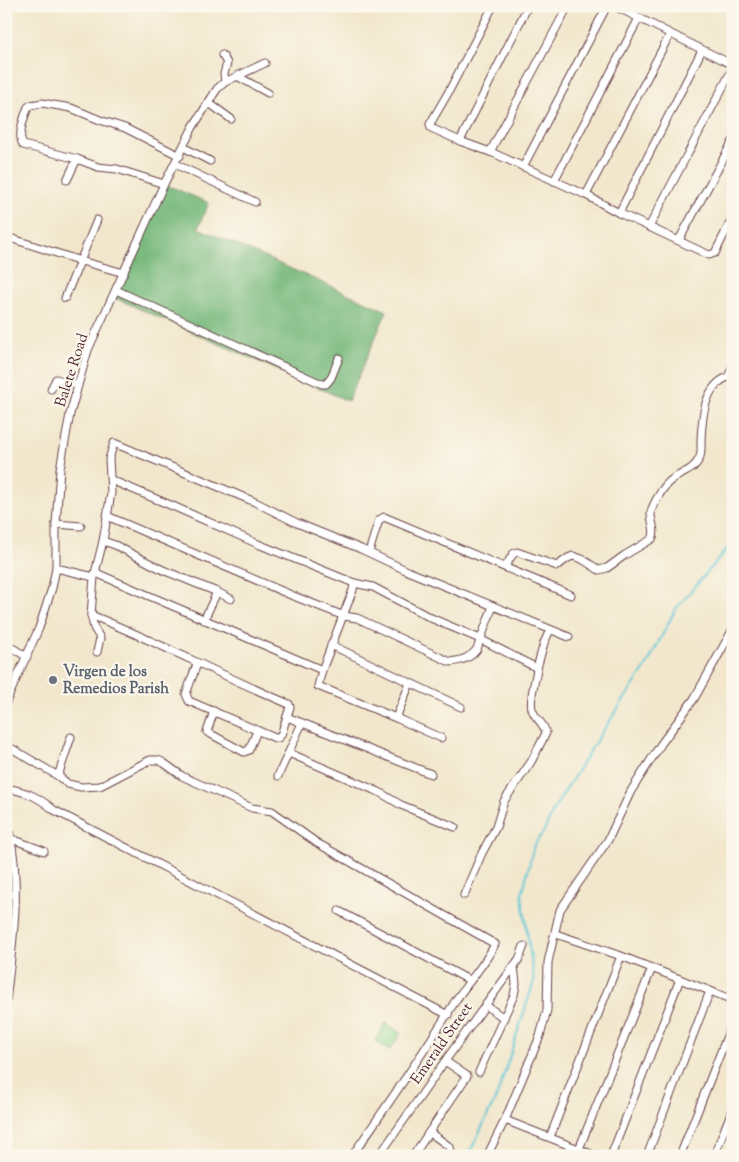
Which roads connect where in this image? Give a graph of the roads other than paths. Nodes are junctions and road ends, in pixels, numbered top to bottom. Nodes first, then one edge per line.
1 (493, 6) edge
2 (528, 6) edge
3 (568, 6) edge
4 (607, 6) edge
5 (615, 6) edge
6 (639, 18) junction
7 (670, 34) junction
8 (702, 50) junction
9 (222, 55) dead end
10 (265, 63) dead end
11 (733, 67) edge
12 (237, 76) junction
13 (225, 82) junction
14 (268, 93) dead end
15 (209, 103) junction
16 (231, 118) dead end
17 (733, 141) edge
18 (460, 142) junction
19 (183, 147) junction
20 (490, 152) junction
21 (180, 156) junction
22 (77, 160) junction
23 (210, 162) dead end
24 (176, 164) junction
25 (523, 167) junction
26 (67, 180) dead end
27 (554, 181) junction
28 (164, 184) junction
29 (586, 195) junction
30 (255, 202) dead end
31 (619, 213) junction
32 (97, 220) dead end
33 (732, 220) edge
34 (649, 227) junction
35 (6, 235) edge
36 (679, 240) junction
37 (81, 261) junction
38 (124, 273) junction
39 (116, 290) junction
40 (65, 298) dead end
41 (339, 358) dead end
42 (733, 366) edge
43 (78, 385) junction
44 (51, 389) dead end
45 (110, 480) junction
46 (107, 516) junction
47 (56, 524) junction
48 (80, 526) dead end
49 (103, 541) junction
50 (369, 552) junction
51 (505, 567) junction
52 (56, 568) junction
53 (95, 575) junction
54 (354, 583) junction
55 (217, 592) junction
56 (571, 595) dead end
57 (231, 599) dead end
58 (492, 606) junction
59 (91, 615) junction
60 (344, 616) junction
61 (204, 620) junction
62 (733, 629) edge
63 (550, 630) junction
64 (569, 637) dead end
65 (480, 639) junction
66 (6, 644) edge
67 (331, 644) junction
68 (97, 652) dead end
69 (27, 657) junction
70 (197, 664) junction
71 (537, 668) junction
72 (322, 670) junction
73 (410, 683) junction
74 (8, 693) edge
75 (6, 702) edge
76 (461, 707) dead end
77 (214, 711) junction
78 (287, 717) junction
79 (396, 718) junction
80 (302, 722) junction
81 (257, 731) junction
82 (71, 737) dead end
83 (440, 738) dead end
84 (6, 745) edge
85 (290, 753) junction
86 (431, 774) dead end
87 (58, 776) junction
88 (278, 776) dead end
89 (6, 788) edge
90 (6, 818) edge
91 (455, 827) dead end
92 (12, 839) junction
93 (44, 851) dead end
94 (464, 895) dead end
95 (339, 911) dead end
96 (6, 917) edge
97 (15, 922) junction
98 (556, 934) junction
99 (524, 946) dead end
100 (621, 956) junction
101 (514, 966) junction
102 (652, 968) junction
103 (680, 979) junction
104 (469, 980) junction
105 (710, 991) junction
106 (733, 1000) edge
107 (6, 1001) edge
108 (485, 1006) junction
109 (448, 1015) junction
110 (504, 1018) junction
111 (733, 1021) edge
112 (445, 1061) junction
113 (479, 1072) dead end
114 (733, 1108) edge
115 (505, 1120) junction
116 (429, 1132) junction
117 (550, 1137) junction
118 (579, 1149) junction
119 (352, 1156) edge
120 (379, 1156) edge
121 (413, 1156) edge
122 (447, 1156) edge
123 (487, 1156) edge
124 (505, 1156) edge
125 (510, 1156) edge
126 (596, 1156) edge
127 (611, 1156) edge
128 (646, 1156) edge
129 (680, 1156) edge
130 (714, 1156) edge

1 - 18 street
2 - 18 street
3 - 20 street
4 - 25 street
5 - 6 street
6 - 7 street
6 - 27 street
7 - 8 street
7 - 29 street
8 - 11 street
8 - 31 street
9 - 13 street
10 - 12 street, Balete Road
11 - 34 street
12 - 13 street, Balete Road
12 - 14 street
13 - 15 street, Balete Road
15 - 16 street
15 - 19 street, Balete Road
17 - 36 street
18 - 20 street
19 - 21 street, Balete Road
19 - 23 street
20 - 25 street
21 - 22 street
21 - 24 street, Balete Road
22 - 26 street
22 - 28 street
24 - 28 street, Balete Road
24 - 30 street
25 - 27 street
27 - 29 street
28 - 38 street, Balete Road
29 - 31 street
31 - 34 street
32 - 37 street
33 - 36 street
34 - 36 street
35 - 37 street
37 - 38 street
37 - 40 street
38 - 39 street, Balete Road
39 - 41 street
39 - 43 street, Balete Road
42 - 51 street
43 - 44 street
43 - 47 street, Balete Road
45 - 46 street
45 - 50 street
45 - 54 street
46 - 49 street
46 - 60 street
47 - 48 street
47 - 52 street, Balete Road
49 - 53 street
49 - 55 street
50 - 51 street
50 - 58 street
51 - 56 street
52 - 53 street
52 - 69 street, Balete Road
53 - 59 street
53 - 61 street
54 - 60 street
54 - 65 street
55 - 57 street
55 - 61 street
58 - 63 street
58 - 65 street
59 - 68 street
59 - 70 street
60 - 65 street
60 - 67 street
61 - 72 street
62 - 98 street
63 - 64 street
63 - 71 street
65 - 71 street
66 - 69 street
67 - 72 street
67 - 73 street
69 - 74 street, Balete Road
70 - 77 street
70 - 78 street
71 - 94 street
72 - 79 street
73 - 76 street
73 - 79 street
74 - 75 street, Balete Road
77 - 81 street
77 - 81 street
78 - 80 street
78 - 81 street
79 - 83 street
80 - 85 street
80 - 86 street
82 - 87 street
84 - 87 street
85 - 88 street
85 - 91 street
87 - 104 street
89 - 109 street
90 - 92 street
92 - 93 street
92 - 97 street
95 - 104 street
96 - 97 street
97 - 107 street
98 - 100 street
98 - 115 street
99 - 101 street, Emerald Street
100 - 102 street
100 - 117 street
101 - 108 street, Emerald Street
101 - 110 street
102 - 103 street
102 - 118 street
103 - 105 street
103 - 127 street
104 - 109 street
105 - 106 street
105 - 128 street
108 - 110 street
108 - 112 street, Emerald Street
109 - 119 street
110 - 113 street
111 - 129 street
112 - 116 street
112 - 120 street, Emerald Street
114 - 130 street
115 - 117 street
115 - 123 street
116 - 121 street
116 - 122 street
117 - 118 street
118 - 126 street
124 - 125 street

